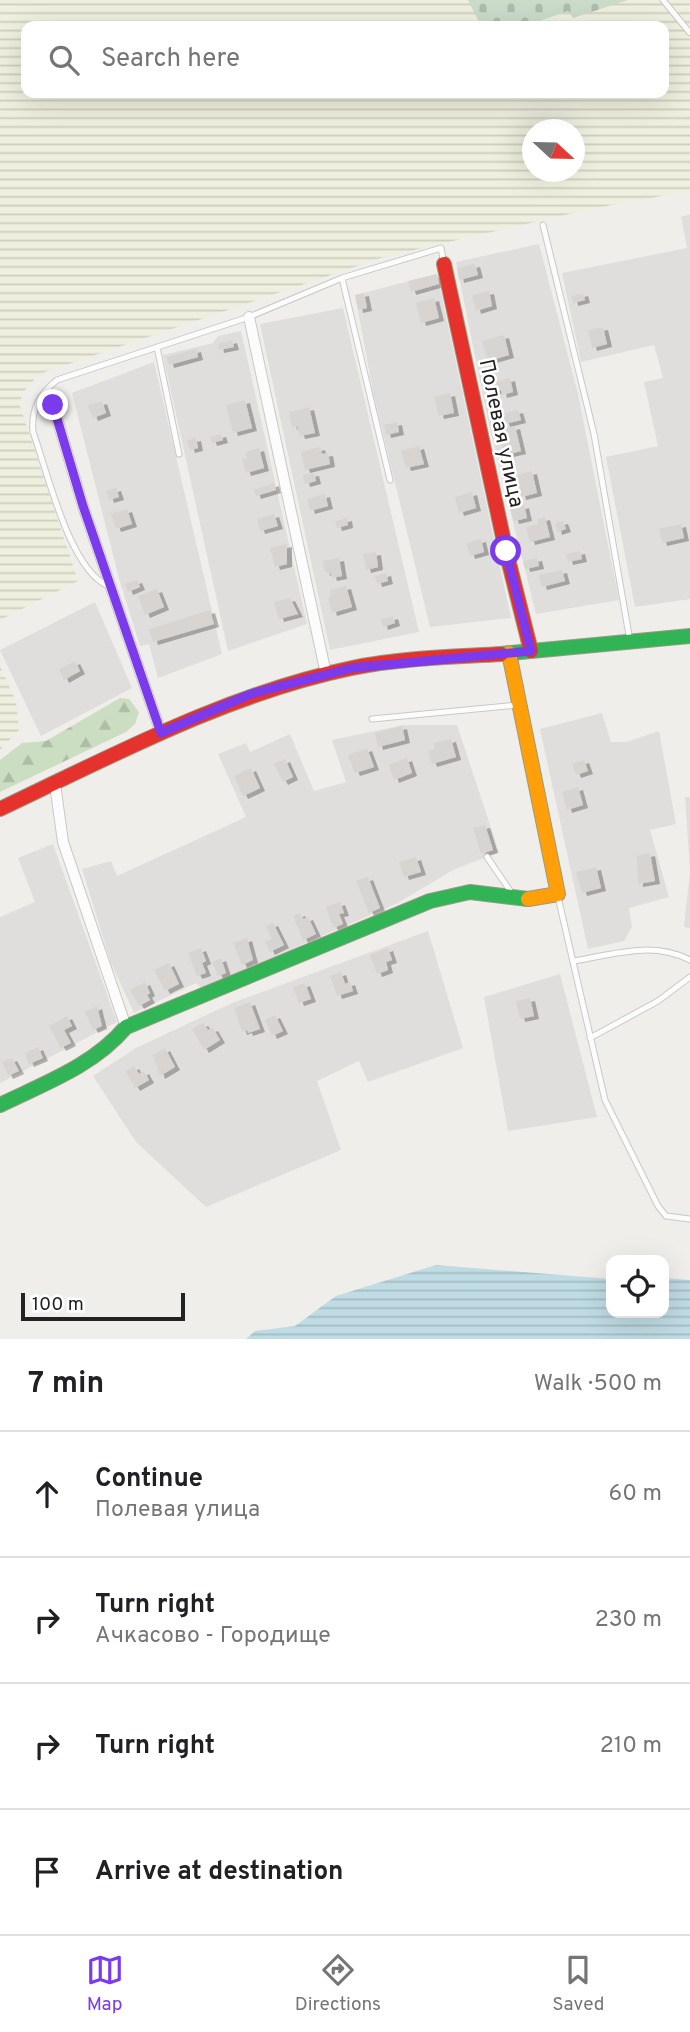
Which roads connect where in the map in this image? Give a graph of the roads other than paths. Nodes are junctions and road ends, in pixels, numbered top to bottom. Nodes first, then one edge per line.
1 (663, 0) edge
2 (690, 33) edge
3 (543, 225) dead end
4 (444, 264) joint
5 (342, 278) junction
6 (249, 317) junction
7 (157, 347) junction
8 (53, 405) dead end
9 (179, 453) dead end
10 (390, 480) dead end
11 (111, 587) junction
12 (690, 636) edge
13 (630, 644) junction
14 (531, 651) junction
15 (509, 653) junction
16 (326, 674) junction
17 (518, 705) junction
18 (372, 719) dead end
19 (161, 733) junction
20 (55, 783) junction
21 (0, 809) edge
22 (487, 857) dead end
23 (558, 894) junction
24 (513, 896) junction
25 (690, 960) edge
26 (574, 961) junction
27 (690, 977) edge
28 (126, 1027) junction
29 (590, 1038) junction
30 (0, 1105) edge
31 (690, 1219) edge

1 - 2 lane
3 - 13 lane
4 - 5 lane
4 - 14 street, Полевая улица
5 - 6 lane
5 - 10 lane
6 - 7 lane
6 - 16 street
7 - 9 lane
7 - 11 lane
8 - 11 street
11 - 19 street
12 - 13 street
13 - 14 street
14 - 15 street
15 - 16 street
15 - 17 street
16 - 19 street
17 - 18 lane
17 - 23 street
19 - 20 street
20 - 21 street
20 - 28 street
22 - 24 lane
23 - 24 street
23 - 26 lane
24 - 28 street
25 - 26 lane
26 - 29 lane
27 - 29 lane
28 - 30 street
29 - 31 lane

